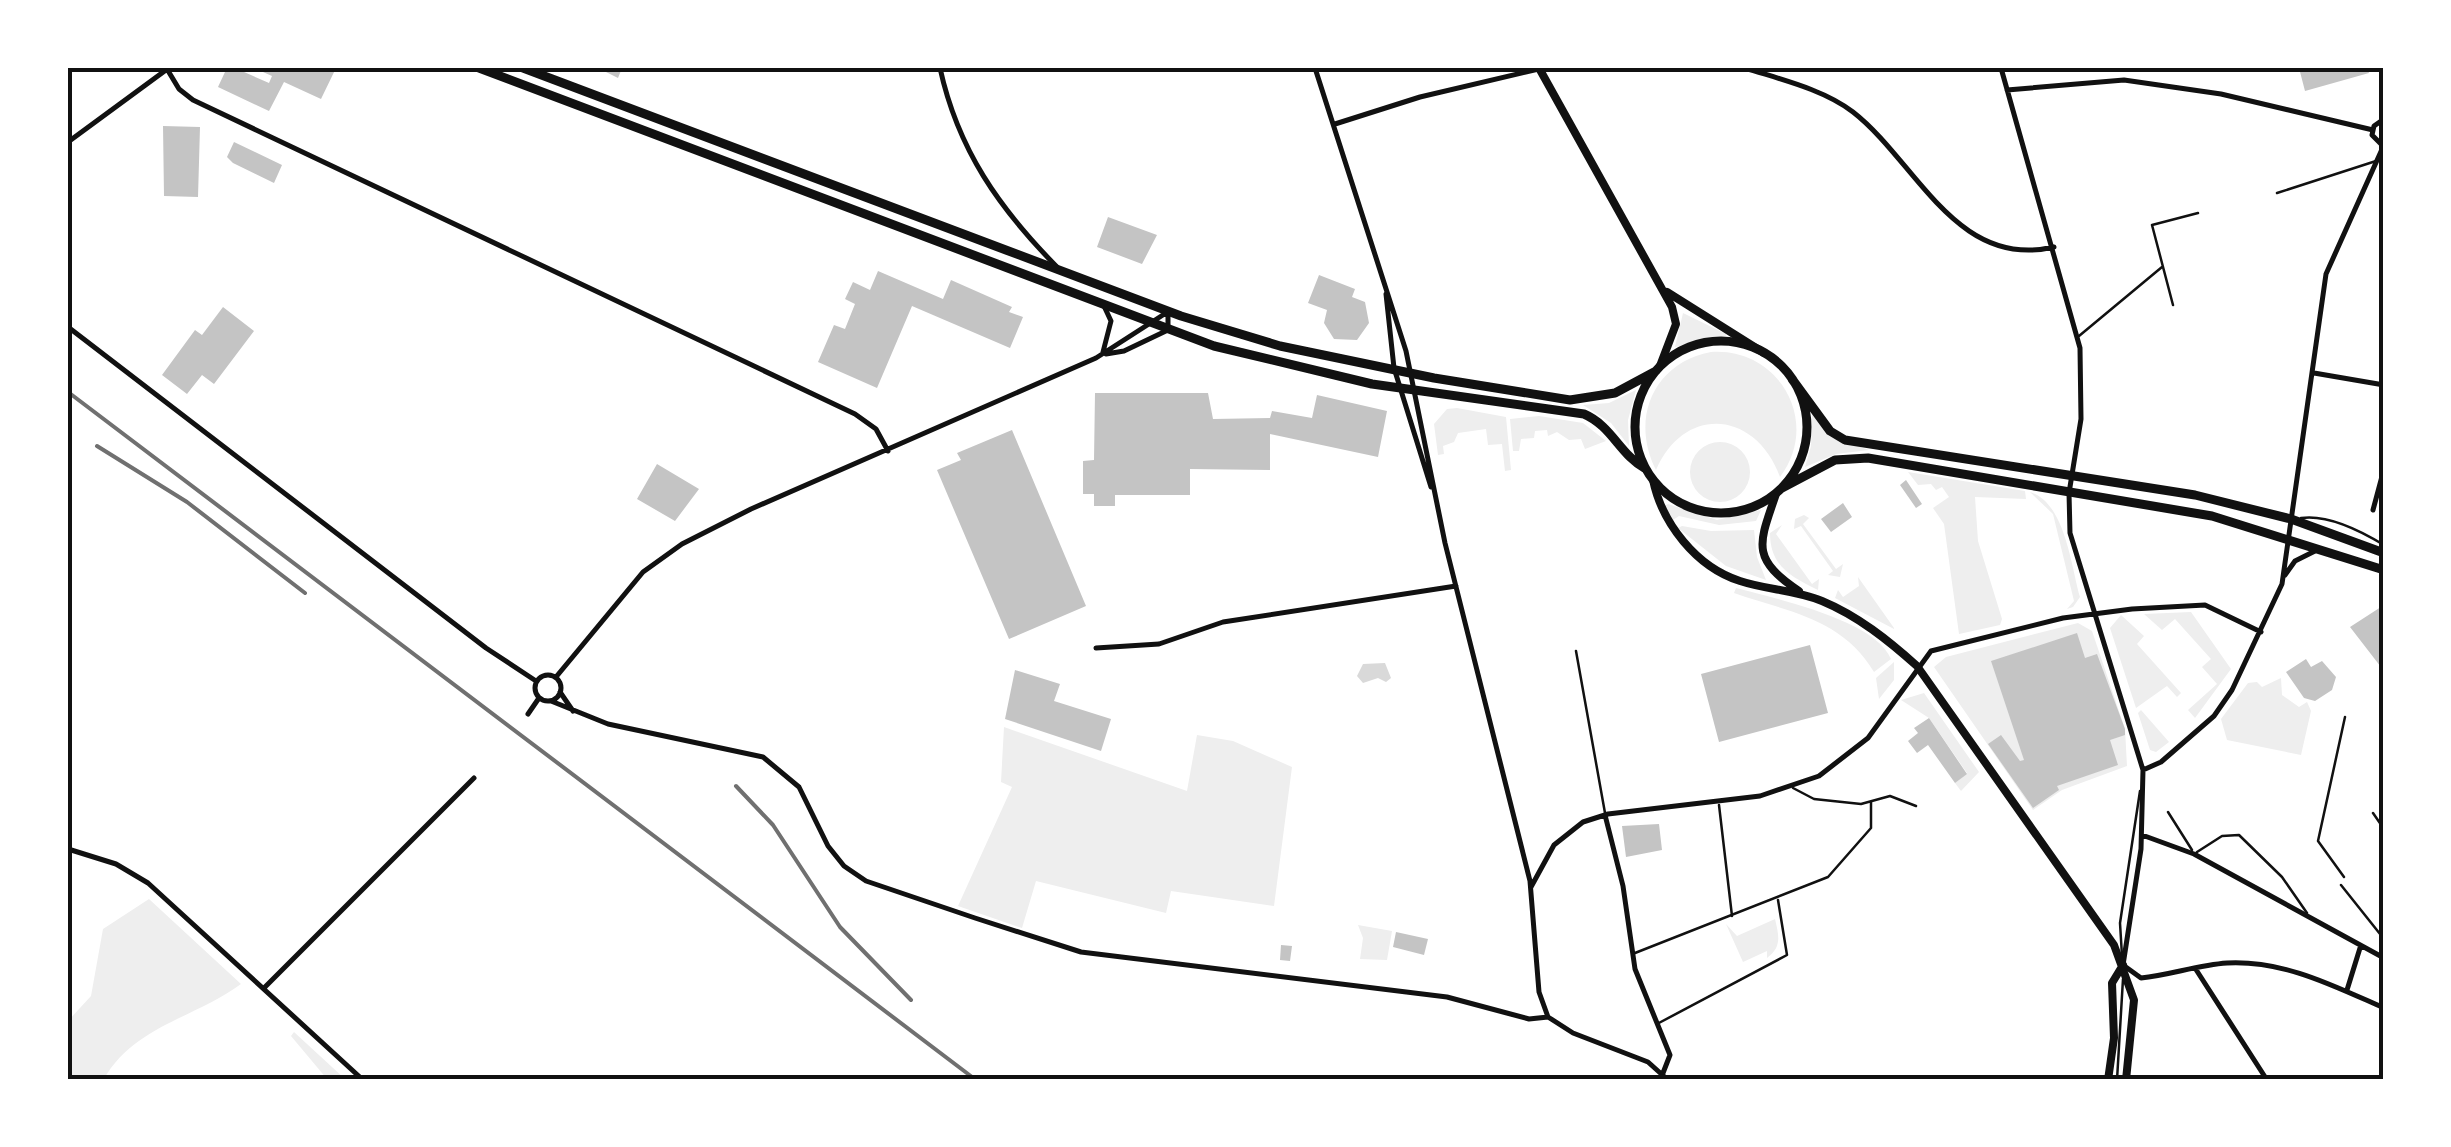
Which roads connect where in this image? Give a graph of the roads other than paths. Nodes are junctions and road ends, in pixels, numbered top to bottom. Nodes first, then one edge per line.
1 (168, 68) edge
2 (479, 68) edge
3 (522, 68) edge
4 (940, 68) edge
5 (1316, 68) edge
6 (1541, 68) edge
7 (1745, 68) edge
8 (2001, 68) edge
9 (2007, 90) junction
10 (2384, 119) edge
11 (1335, 124) junction
12 (2373, 130) junction
13 (68, 142) edge
14 (2384, 148) edge
15 (2378, 160) junction
16 (2277, 192) dead end
17 (2198, 212) dead end
18 (2054, 247) junction
19 (2163, 266) junction
20 (1059, 269) junction
21 (1385, 281) junction
22 (1659, 286) junction
23 (1104, 306) junction
24 (2173, 306) dead end
25 (1168, 311) junction
26 (1150, 324) junction
27 (68, 328) edge
28 (1168, 330) junction
29 (2078, 337) junction
30 (1764, 353) junction
31 (1102, 355) junction
32 (1394, 368) junction
33 (1658, 368) junction
34 (1411, 372) junction
35 (2314, 374) junction
36 (1792, 379) junction
37 (2384, 385) edge
38 (1399, 388) junction
39 (1414, 391) junction
40 (888, 450) junction
41 (1646, 469) junction
42 (2384, 469) edge
43 (2072, 475) junction
44 (1653, 480) junction
45 (1779, 491) junction
46 (1434, 492) junction
47 (2069, 493) junction
48 (2373, 510) dead end
49 (2292, 519) junction
50 (2288, 537) junction
51 (2384, 545) edge
52 (2321, 549) junction
53 (2384, 553) edge
54 (2384, 570) edge
55 (2283, 577) junction
56 (1456, 586) junction
57 (1803, 594) junction
58 (2095, 613) junction
59 (2262, 632) junction
60 (1096, 648) dead end
61 (1576, 651) dead end
62 (1917, 666) junction
63 (556, 677) junction
64 (536, 681) junction
65 (560, 692) junction
66 (539, 698) junction
67 (551, 701) junction
68 (528, 714) dead end
69 (575, 714) junction
70 (2344, 717) dead end
71 (2143, 770) junction
72 (474, 778) dead end
73 (2143, 780) junction
74 (1792, 788) junction
75 (1719, 802) junction
76 (1871, 802) junction
77 (1916, 806) dead end
78 (2168, 812) dead end
79 (2373, 813) dead end
80 (1605, 815) junction
81 (2384, 828) edge
82 (2142, 835) junction
83 (68, 849) edge
84 (2194, 854) junction
85 (2344, 877) dead end
86 (2341, 885) dead end
87 (1532, 887) junction
88 (1778, 898) junction
89 (1732, 917) junction
90 (2310, 919) junction
91 (2384, 940) edge
92 (2360, 948) junction
93 (1632, 953) junction
94 (2384, 958) edge
95 (2123, 965) junction
96 (2195, 968) junction
97 (264, 987) junction
98 (2347, 990) junction
99 (2384, 1008) edge
100 (1548, 1017) junction
101 (1656, 1025) junction
102 (1666, 1076) edge
103 (363, 1080) edge
104 (2108, 1080) edge
105 (2116, 1080) edge
106 (2126, 1080) edge
107 (2267, 1080) edge

1 - 13 street
1 - 40 street
2 - 23 main road
3 - 20 main road
4 - 20 street
5 - 11 street
6 - 11 street
6 - 22 main road
7 - 18 street
8 - 9 street
9 - 12 street
9 - 18 street
10 - 12 street
11 - 21 street
12 - 14 street
14 - 15 street
15 - 16 lane
15 - 35 street
17 - 19 lane
18 - 29 street
19 - 24 lane
19 - 29 lane
20 - 25 main road
21 - 32 street
21 - 34 street
22 - 30 main road
22 - 33 main road
23 - 26 main road
23 - 31 street
25 - 26 street
25 - 28 street
25 - 32 main road
26 - 28 main road
26 - 31 street
27 - 64 street
28 - 31 street
28 - 38 main road
29 - 43 street
30 - 33 main road
30 - 36 main road
31 - 40 street
32 - 34 main road
32 - 38 street
33 - 34 main road
33 - 41 main road
34 - 39 street
35 - 37 street
35 - 49 street
36 - 43 main road
36 - 45 main road
38 - 39 main road
38 - 46 street
39 - 41 main road
39 - 46 street
40 - 63 street
41 - 44 main road
42 - 48 street
43 - 47 street
43 - 49 main road
44 - 45 main road
44 - 57 main road
45 - 47 main road
45 - 57 main road
46 - 56 street
47 - 50 main road
47 - 58 street
49 - 50 street
49 - 51 lane
49 - 53 main road
50 - 52 main road
50 - 55 street
52 - 54 main road
52 - 55 street
55 - 59 street
56 - 60 street
56 - 87 street
57 - 62 main road
58 - 59 street
58 - 62 street
58 - 71 street
59 - 71 street
61 - 80 lane
62 - 74 street
62 - 95 main road
63 - 64 street
63 - 65 street
64 - 66 street
65 - 67 street
65 - 69 street
66 - 67 street
66 - 68 street
67 - 69 street
69 - 100 street
70 - 85 lane
71 - 73 street
72 - 97 street
73 - 82 street
73 - 95 lane
74 - 75 street
74 - 76 lane
75 - 80 street
75 - 89 lane
76 - 77 lane
76 - 88 lane
78 - 84 lane
79 - 81 lane
80 - 87 street
80 - 93 street
82 - 84 street
82 - 95 street
83 - 97 street
84 - 90 street
84 - 90 lane
86 - 91 lane
87 - 100 street
88 - 89 lane
88 - 101 lane
89 - 93 lane
90 - 92 street
92 - 94 street
92 - 98 street
93 - 101 street
95 - 96 street
95 - 104 main road
95 - 105 lane
95 - 106 main road
96 - 98 street
96 - 107 street
97 - 103 street
98 - 99 street
100 - 102 street
101 - 102 street

